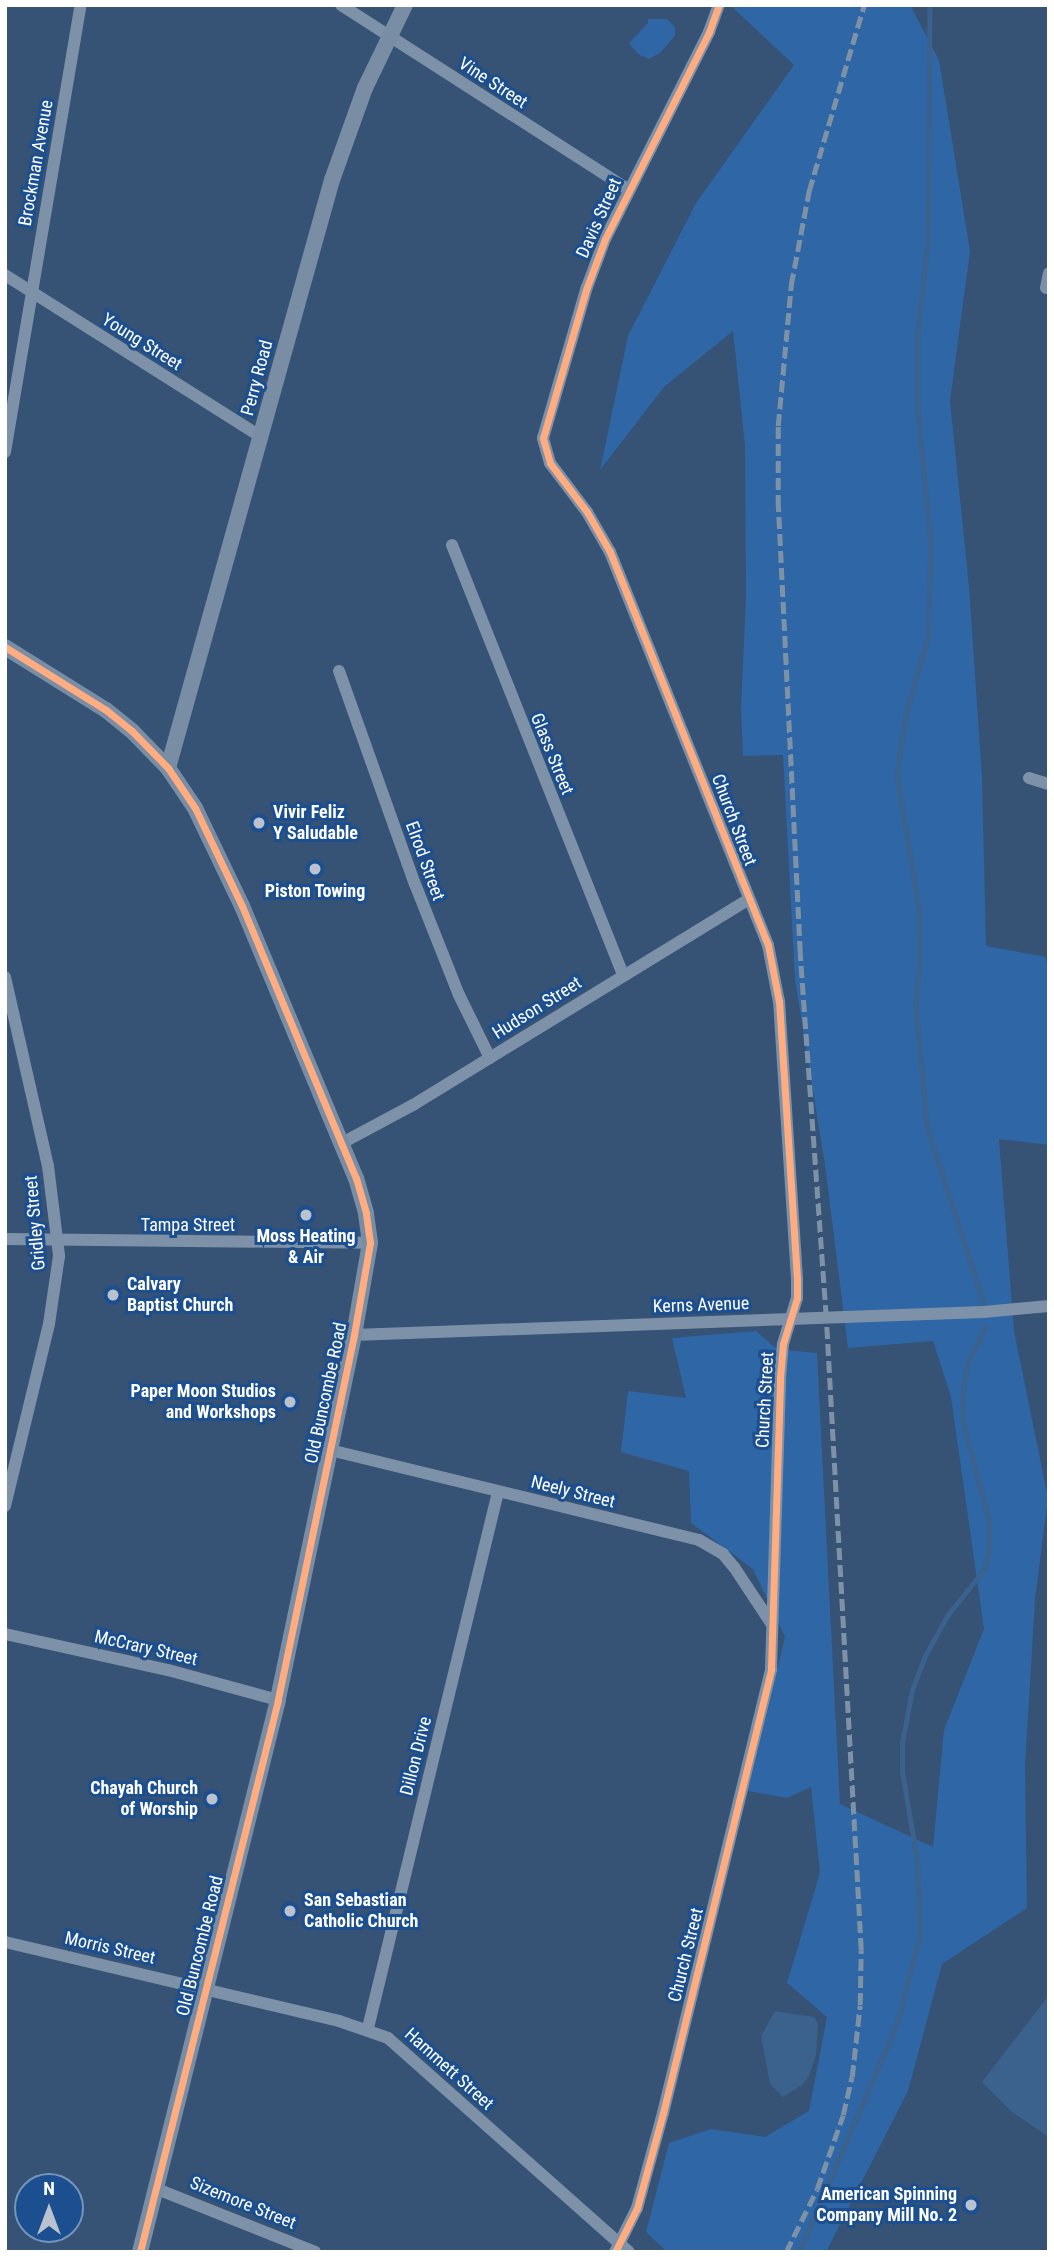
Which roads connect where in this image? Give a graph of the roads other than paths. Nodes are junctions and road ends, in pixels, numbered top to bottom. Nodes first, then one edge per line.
1 (80, 5) edge
2 (341, 5) edge
3 (405, 5) edge
4 (719, 5) edge
5 (389, 37) junction
6 (628, 189) junction
7 (1049, 273) edge
8 (5, 275) edge
9 (1046, 288) dead end
10 (32, 292) junction
11 (261, 437) junction
12 (5, 452) edge
13 (546, 455) joint
14 (452, 545) dead end
15 (5, 647) edge
16 (339, 671) dead end
17 (168, 768) junction
18 (1028, 778) dead end
19 (1049, 784) edge
20 (749, 899) junction
21 (623, 974) junction
22 (5, 977) edge
23 (490, 1058) junction
24 (342, 1143) junction
25 (5, 1239) edge
26 (57, 1241) junction
27 (370, 1243) junction
28 (1049, 1306) edge
29 (791, 1318) junction
30 (354, 1335) junction
31 (330, 1450) junction
32 (498, 1492) junction
33 (5, 1506) edge
34 (771, 1623) junction
35 (5, 1634) edge
36 (278, 1700) junction
37 (5, 1942) edge
38 (206, 1990) junction
39 (368, 2028) junction
40 (156, 2189) junction
41 (621, 2249) edge
42 (140, 2252) edge
43 (315, 2252) edge

1 - 10 street, Brockman Avenue
2 - 5 street, Vine Street
3 - 5 street, Perry Road
4 - 6 street, Davis Street
5 - 6 street, Vine Street
5 - 11 street, Perry Road
6 - 13 street, Davis Street
7 - 9 street
8 - 10 street, Young Street
10 - 11 street, Young Street
10 - 12 street, Brockman Avenue
11 - 17 street, Perry Road
13 - 20 street, Church Street
14 - 21 street, Glass Street
15 - 17 street, Old Buncombe Road
16 - 23 street, Elrod Street
17 - 24 street, Old Buncombe Road
18 - 19 street
20 - 21 street, Hudson Street
20 - 29 street, Church Street
21 - 23 street, Hudson Street
22 - 26 street, Gridley Street
23 - 24 street, Hudson Street
24 - 27 street, Old Buncombe Road
25 - 26 street, Tampa Street
26 - 27 street, Tampa Street
26 - 33 street, Gridley Street
27 - 30 street, Old Buncombe Road
28 - 29 street, Kerns Avenue
29 - 30 street, Kerns Avenue
29 - 34 street, Church Street
30 - 31 street, Old Buncombe Road
31 - 32 street, Neely Street
31 - 36 street, Old Buncombe Road
32 - 34 street, Neely Street
32 - 39 street, Dillon Drive
34 - 41 street, Church Street
35 - 36 street, McCrary Street
36 - 38 street, Old Buncombe Road
37 - 38 street, Morris Street
38 - 39 street, Hammett Street
38 - 40 street, Old Buncombe Road
39 - 41 street, Hammett Street
40 - 42 street, Old Buncombe Road
40 - 43 street, Sizemore Street

